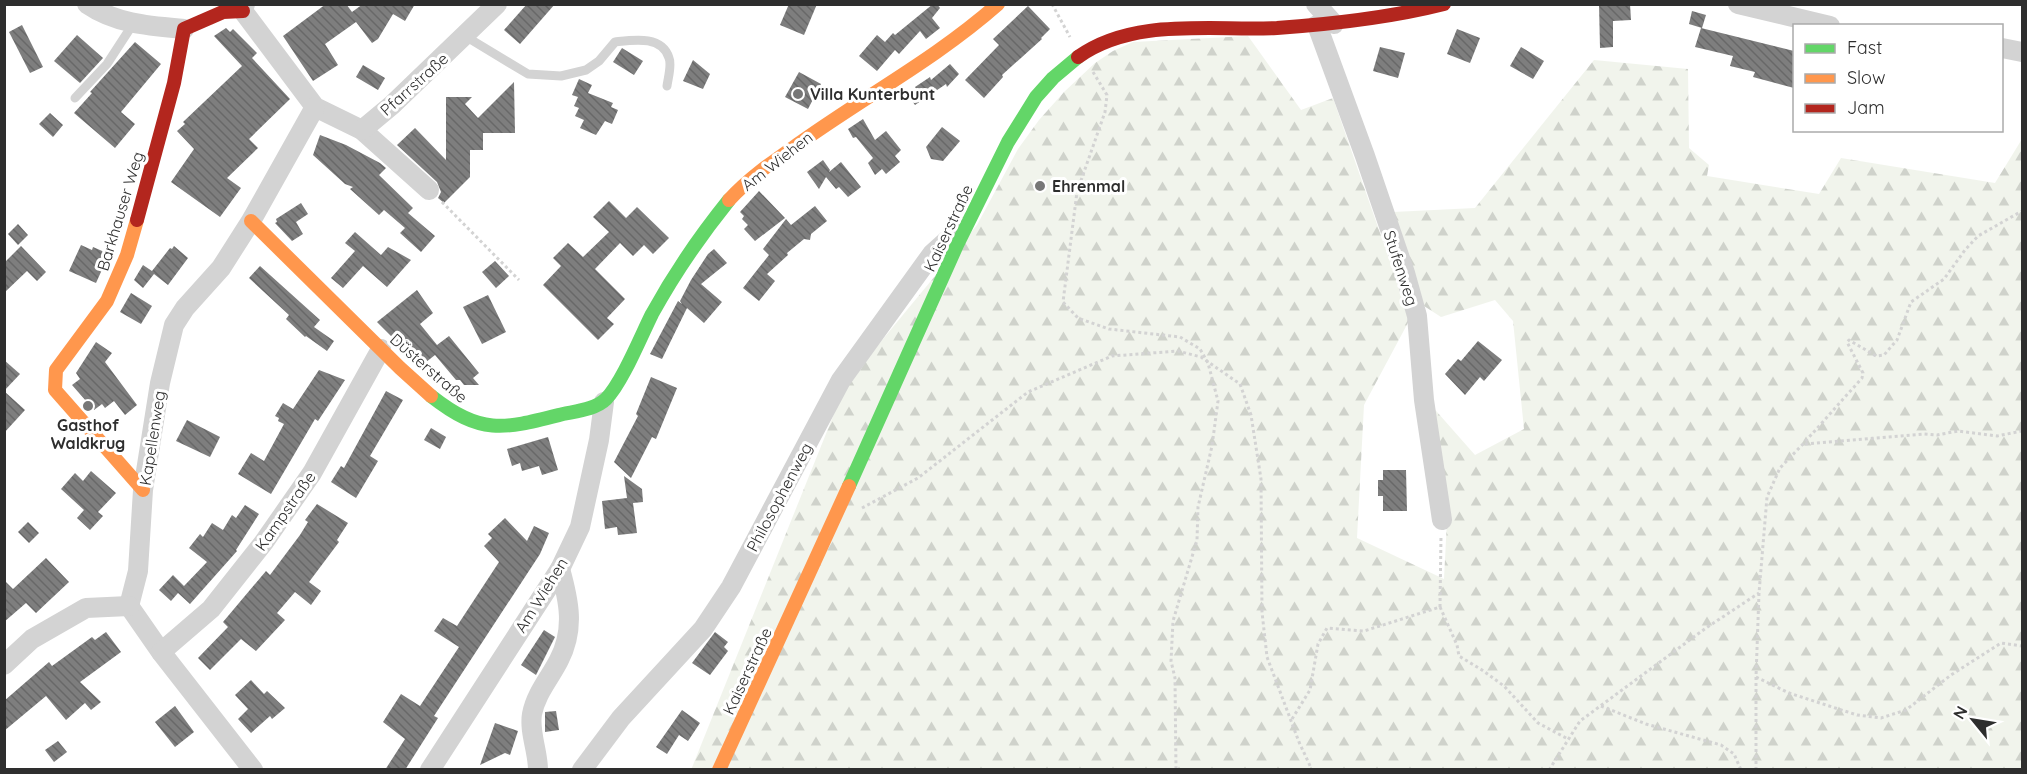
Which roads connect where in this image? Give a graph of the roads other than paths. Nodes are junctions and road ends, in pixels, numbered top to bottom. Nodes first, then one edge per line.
1 (87, 4) edge
2 (497, 4) edge
3 (998, 4) edge
4 (1316, 4) edge
5 (1444, 4) edge
6 (1738, 4) edge
7 (244, 8) edge
8 (133, 24) junction
9 (1326, 24) junction
10 (1822, 24) edge
11 (184, 29) junction
12 (465, 36) junction
13 (2003, 48) edge
14 (2022, 52) edge
15 (667, 86) dead end
16 (75, 98) dead end
17 (315, 107) junction
18 (362, 130) junction
19 (429, 190) road end
20 (969, 220) junction
21 (251, 221) junction
22 (381, 349) junction
23 (604, 402) junction
24 (143, 490) junction
25 (1442, 520) road end
26 (560, 569) junction
27 (129, 606) junction
28 (161, 652) junction
29 (4, 665) edge
30 (253, 770) edge
31 (430, 770) edge
32 (538, 770) edge
33 (582, 770) edge
34 (719, 770) edge

1 - 8 street
2 - 12 street, Pfarrstraße
3 - 23 street, Am Wiehen
4 - 9 street
5 - 9 street, Kaiserstraße
6 - 10 street
7 - 11 street
7 - 17 street
8 - 11 street
8 - 16 lane
9 - 20 street, Kaiserstraße
9 - 25 street, Stufenweg
11 - 24 street, Barkhauser Weg
12 - 15 lane
12 - 18 street, Pfarrstraße
13 - 14 street
17 - 18 street
17 - 21 street, Kapellenweg
18 - 19 street
20 - 33 street, Philosophenweg
20 - 34 street, Kaiserstraße
21 - 22 street, Düsterstraße
21 - 24 street, Kapellenweg
22 - 23 street, Düsterstraße
22 - 28 street, Kampstraße
23 - 26 street, Am Wiehen
24 - 27 street, Kapellenweg
26 - 31 street, Am Wiehen
26 - 32 street
27 - 28 street
27 - 29 street
28 - 30 street

